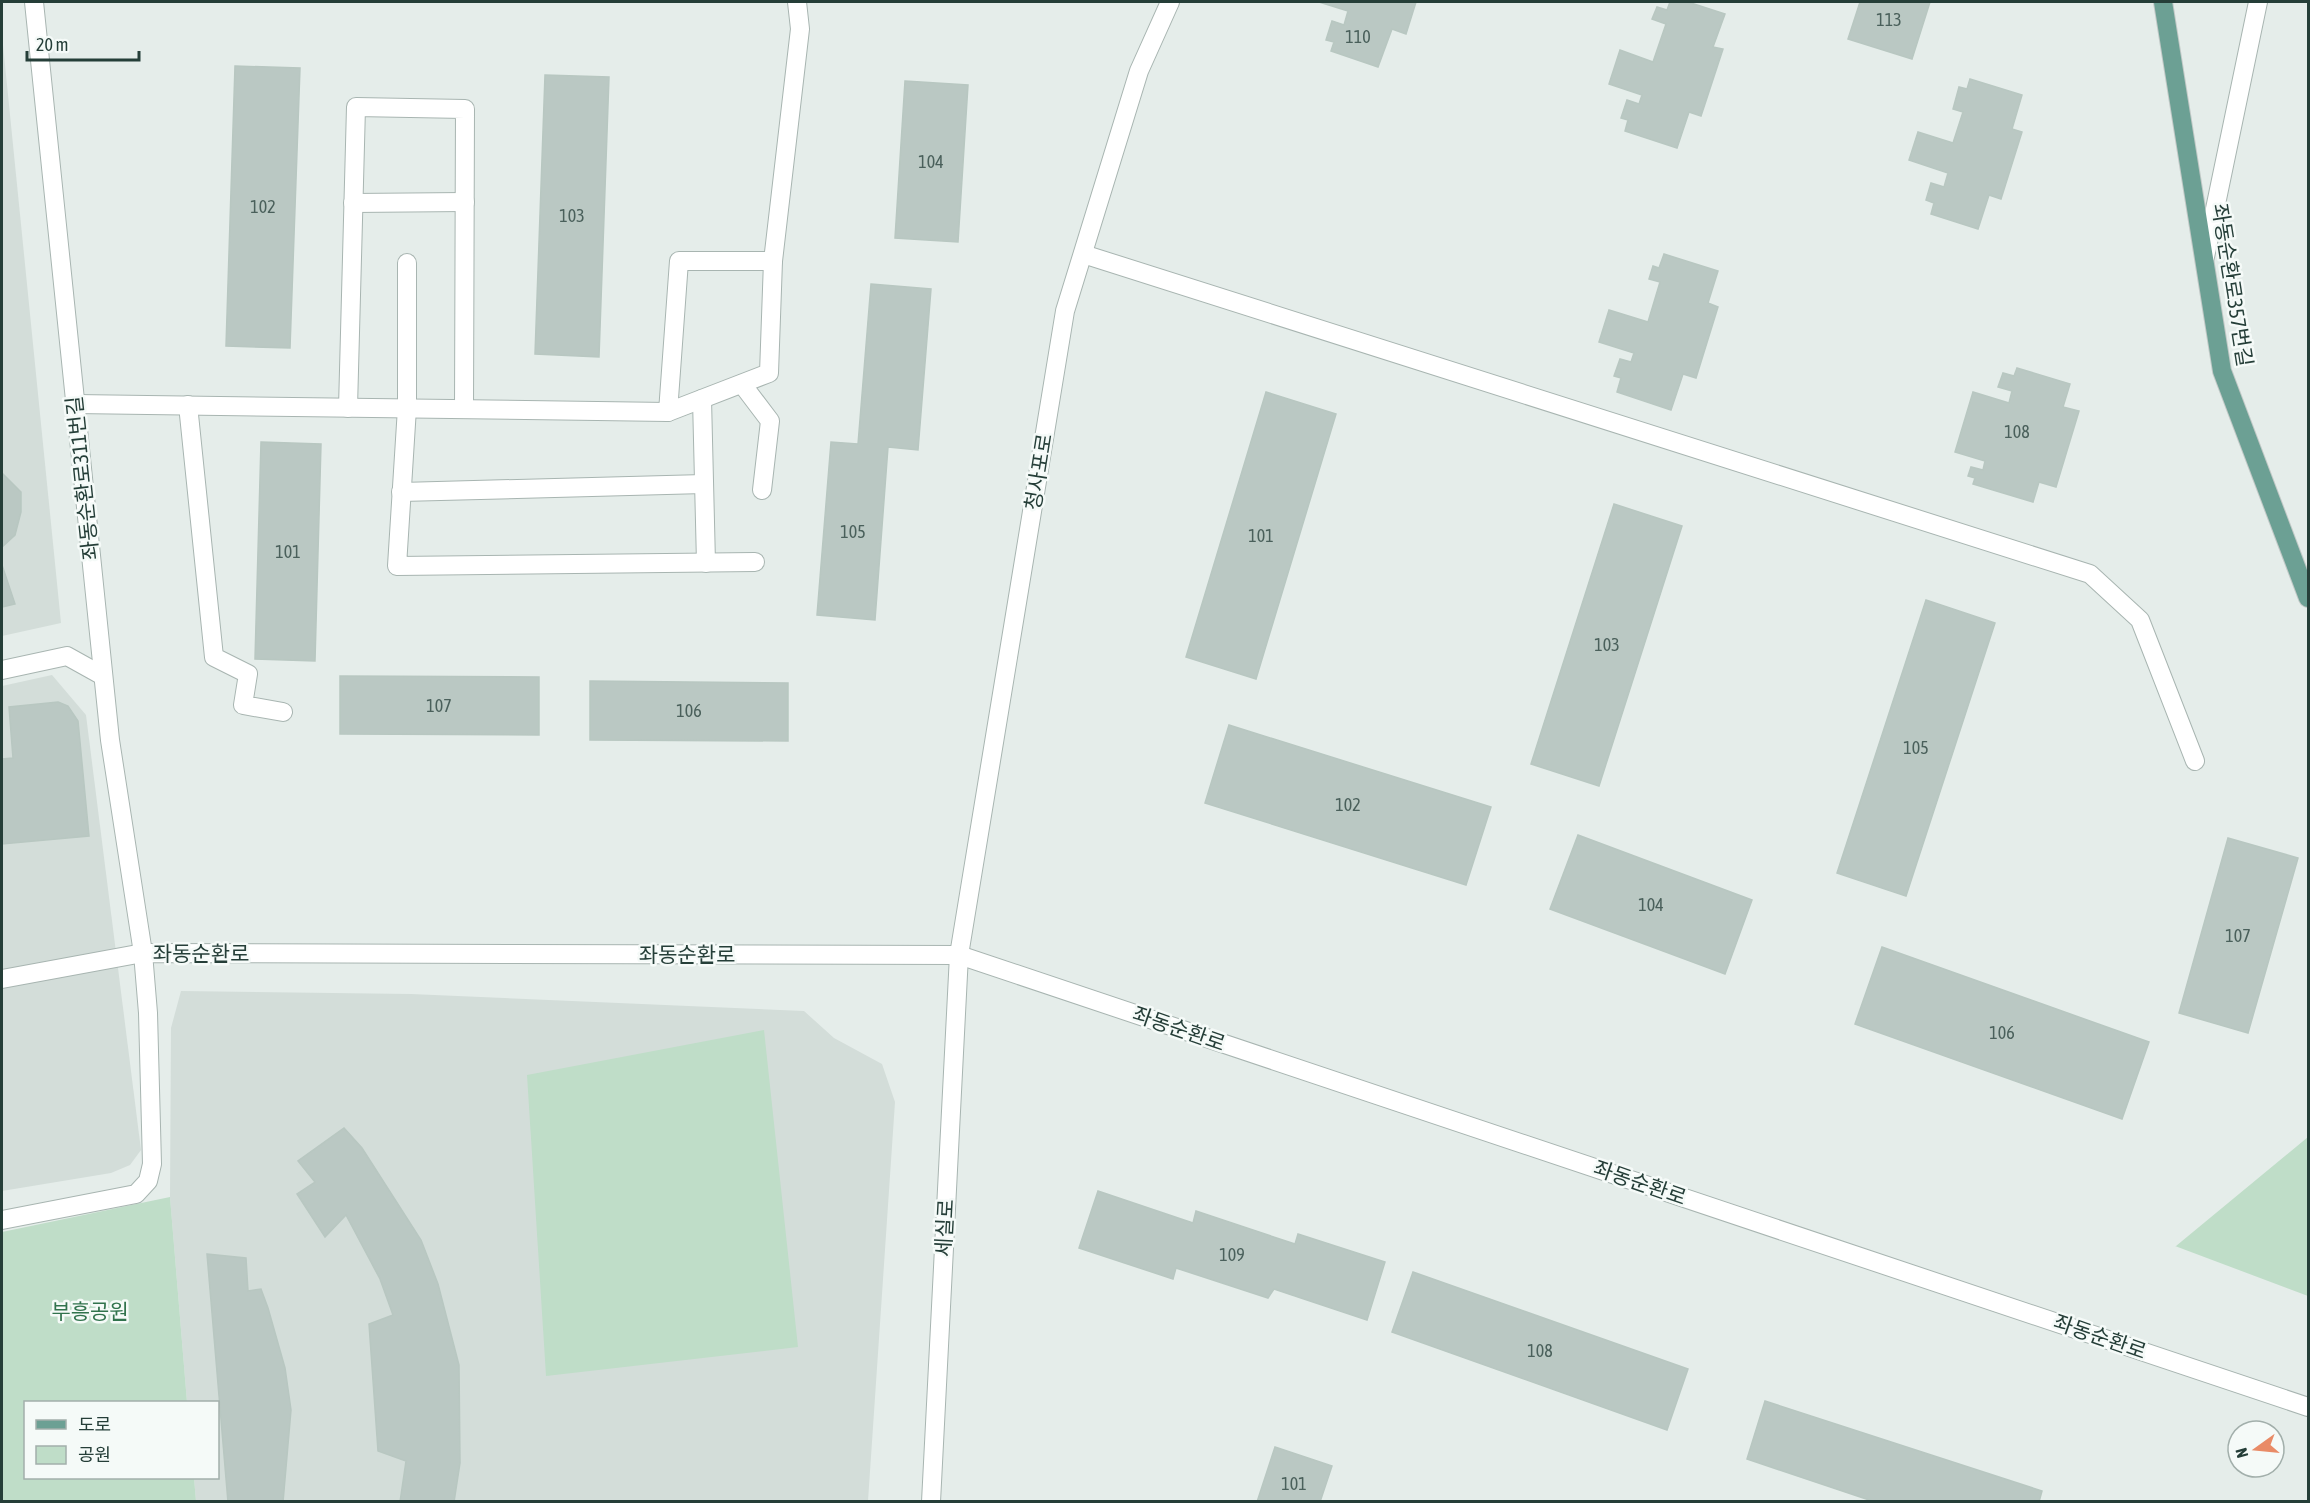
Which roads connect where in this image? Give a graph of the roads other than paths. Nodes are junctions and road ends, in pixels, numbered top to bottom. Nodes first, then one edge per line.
1 (34, 2) edge
2 (797, 2) edge
3 (1170, 2) edge
4 (2163, 2) edge
5 (2258, 2) edge
6 (465, 202) junction
7 (353, 203) junction
8 (1083, 254) junction
9 (2205, 257) junction
10 (773, 261) junction
11 (407, 263) dead end
12 (742, 384) junction
13 (702, 399) junction
14 (75, 404) junction
15 (188, 405) junction
16 (348, 408) junction
17 (406, 408) junction
18 (464, 409) junction
19 (668, 412) junction
20 (704, 484) junction
21 (762, 490) dead end
22 (401, 492) junction
23 (754, 562) dead end
24 (706, 563) junction
25 (2308, 598) edge
26 (2, 670) edge
27 (103, 676) junction
28 (283, 712) dead end
29 (2195, 761) dead end
30 (143, 953) junction
31 (959, 955) junction
32 (2, 978) edge
33 (2, 1220) edge
34 (2308, 1407) edge
35 (931, 1502) edge

1 - 14 street, 좌동순환로311번길
2 - 10 street
3 - 8 street, 청사포로
4 - 9 main road, 좌동순환로357번길
5 - 9 street
6 - 7 street
6 - 7 street
6 - 18 street
7 - 16 street
8 - 29 street
8 - 31 street, 청사포로
9 - 25 main road, 좌동순환로357번길
10 - 12 street
10 - 19 street
11 - 17 street
12 - 13 street
12 - 21 street
13 - 19 street
13 - 20 street
14 - 15 street
14 - 27 street, 좌동순환로311번길
15 - 16 street
15 - 28 street
16 - 17 street
17 - 18 street
17 - 22 street
18 - 19 street
20 - 22 street
20 - 24 street
22 - 24 street
23 - 24 street
26 - 27 street
27 - 30 street, 좌동순환로311번길
30 - 31 street, 좌동순환로
30 - 32 street, 좌동순환로
30 - 33 street, 좌동순환로311번길
31 - 34 street, 좌동순환로
31 - 35 street, 세실로

